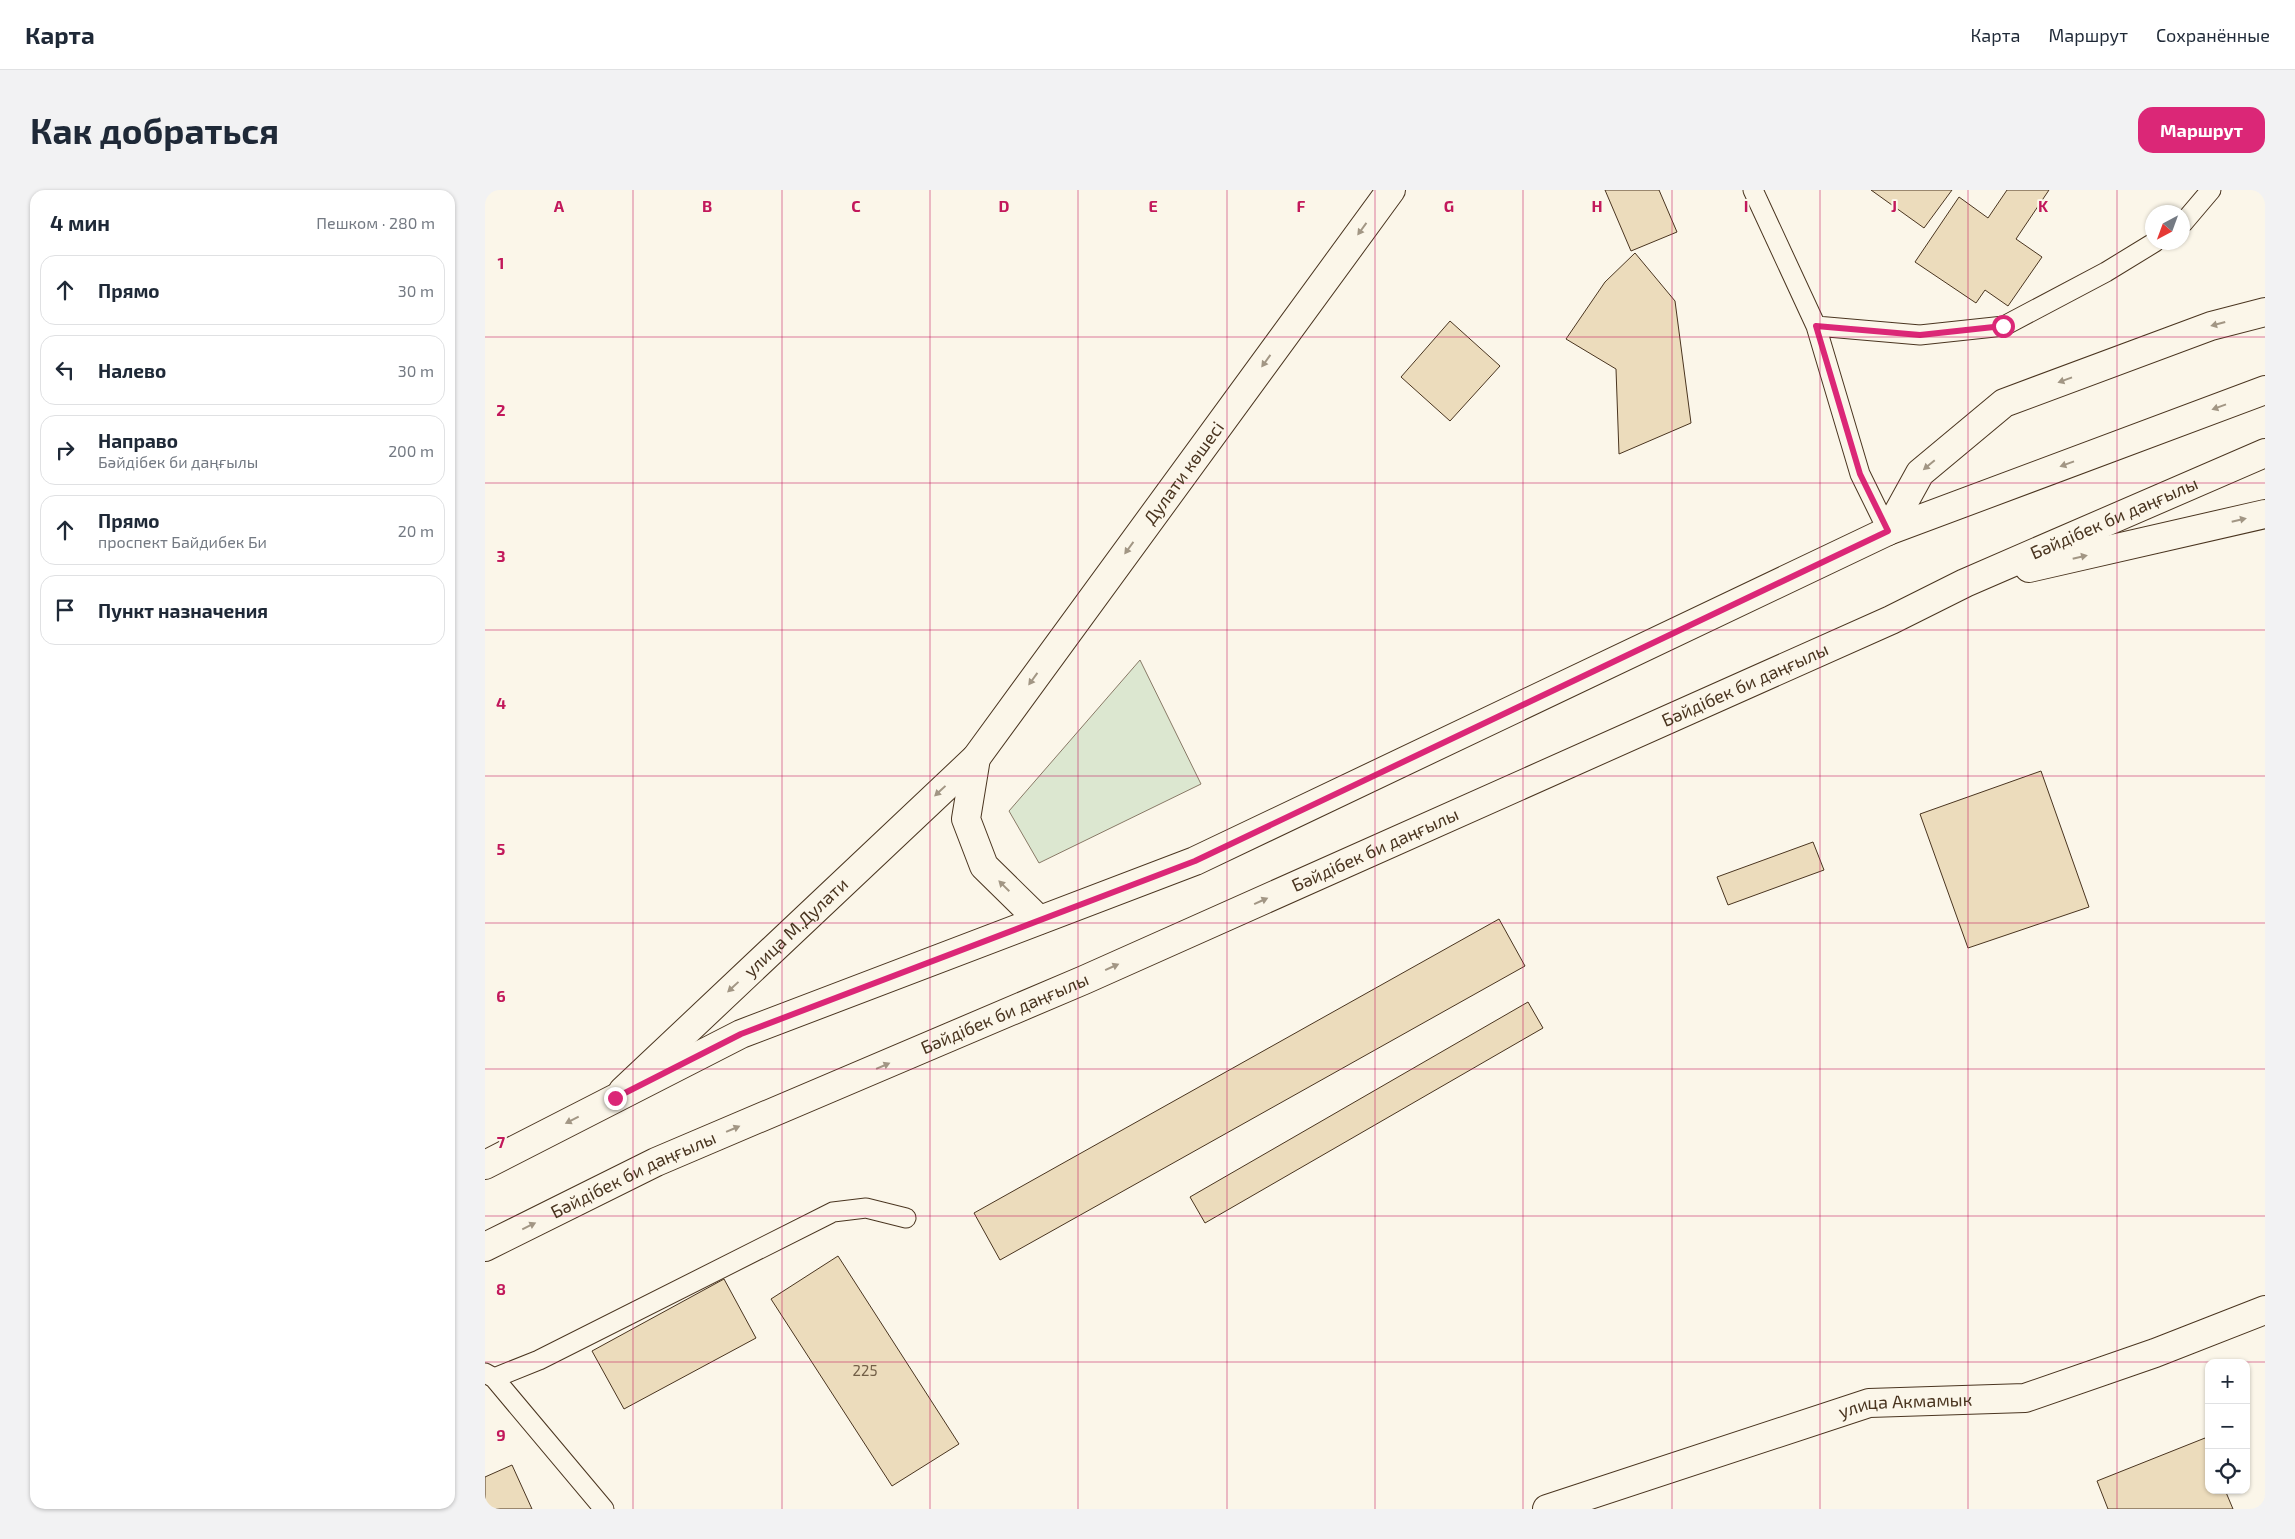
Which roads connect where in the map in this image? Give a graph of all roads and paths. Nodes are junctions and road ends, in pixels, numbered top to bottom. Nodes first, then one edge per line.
1 (1391, 190) edge
2 (1753, 190) edge
3 (2211, 190) edge
4 (2190, 215) edge
5 (2145, 248) edge
6 (2265, 312) edge
7 (1816, 326) junction
8 (2265, 390) edge
9 (2265, 453) edge
10 (2265, 514) edge
11 (1888, 531) junction
12 (1965, 583) junction
13 (976, 758) junction
14 (1039, 920) junction
15 (615, 1098) junction
16 (485, 1164) edge
17 (906, 1218) dead end
18 (485, 1247) edge
19 (2265, 1310) edge
20 (490, 1375) edge
21 (604, 1509) edge
22 (1547, 1509) edge

1 -> 13 main road, Дулати көшесі
2 - 7 lane
3 - 4 lane
5 - 7 lane
6 -> 11 main road
7 - 11 lane
8 -> 11 main road
9 - 12 main road, Бәйдібек би даңғылы
12 -> 10 main road
11 - 14 main road
18 -> 12 main road, Бәйдібек би даңғылы
14 -> 13 main road
13 -> 15 main road, улица М.Дулати
14 - 15 main road
15 -> 16 main road
17 - 20 lane
19 - 22 main road, улица Акмамык
20 - 21 lane

